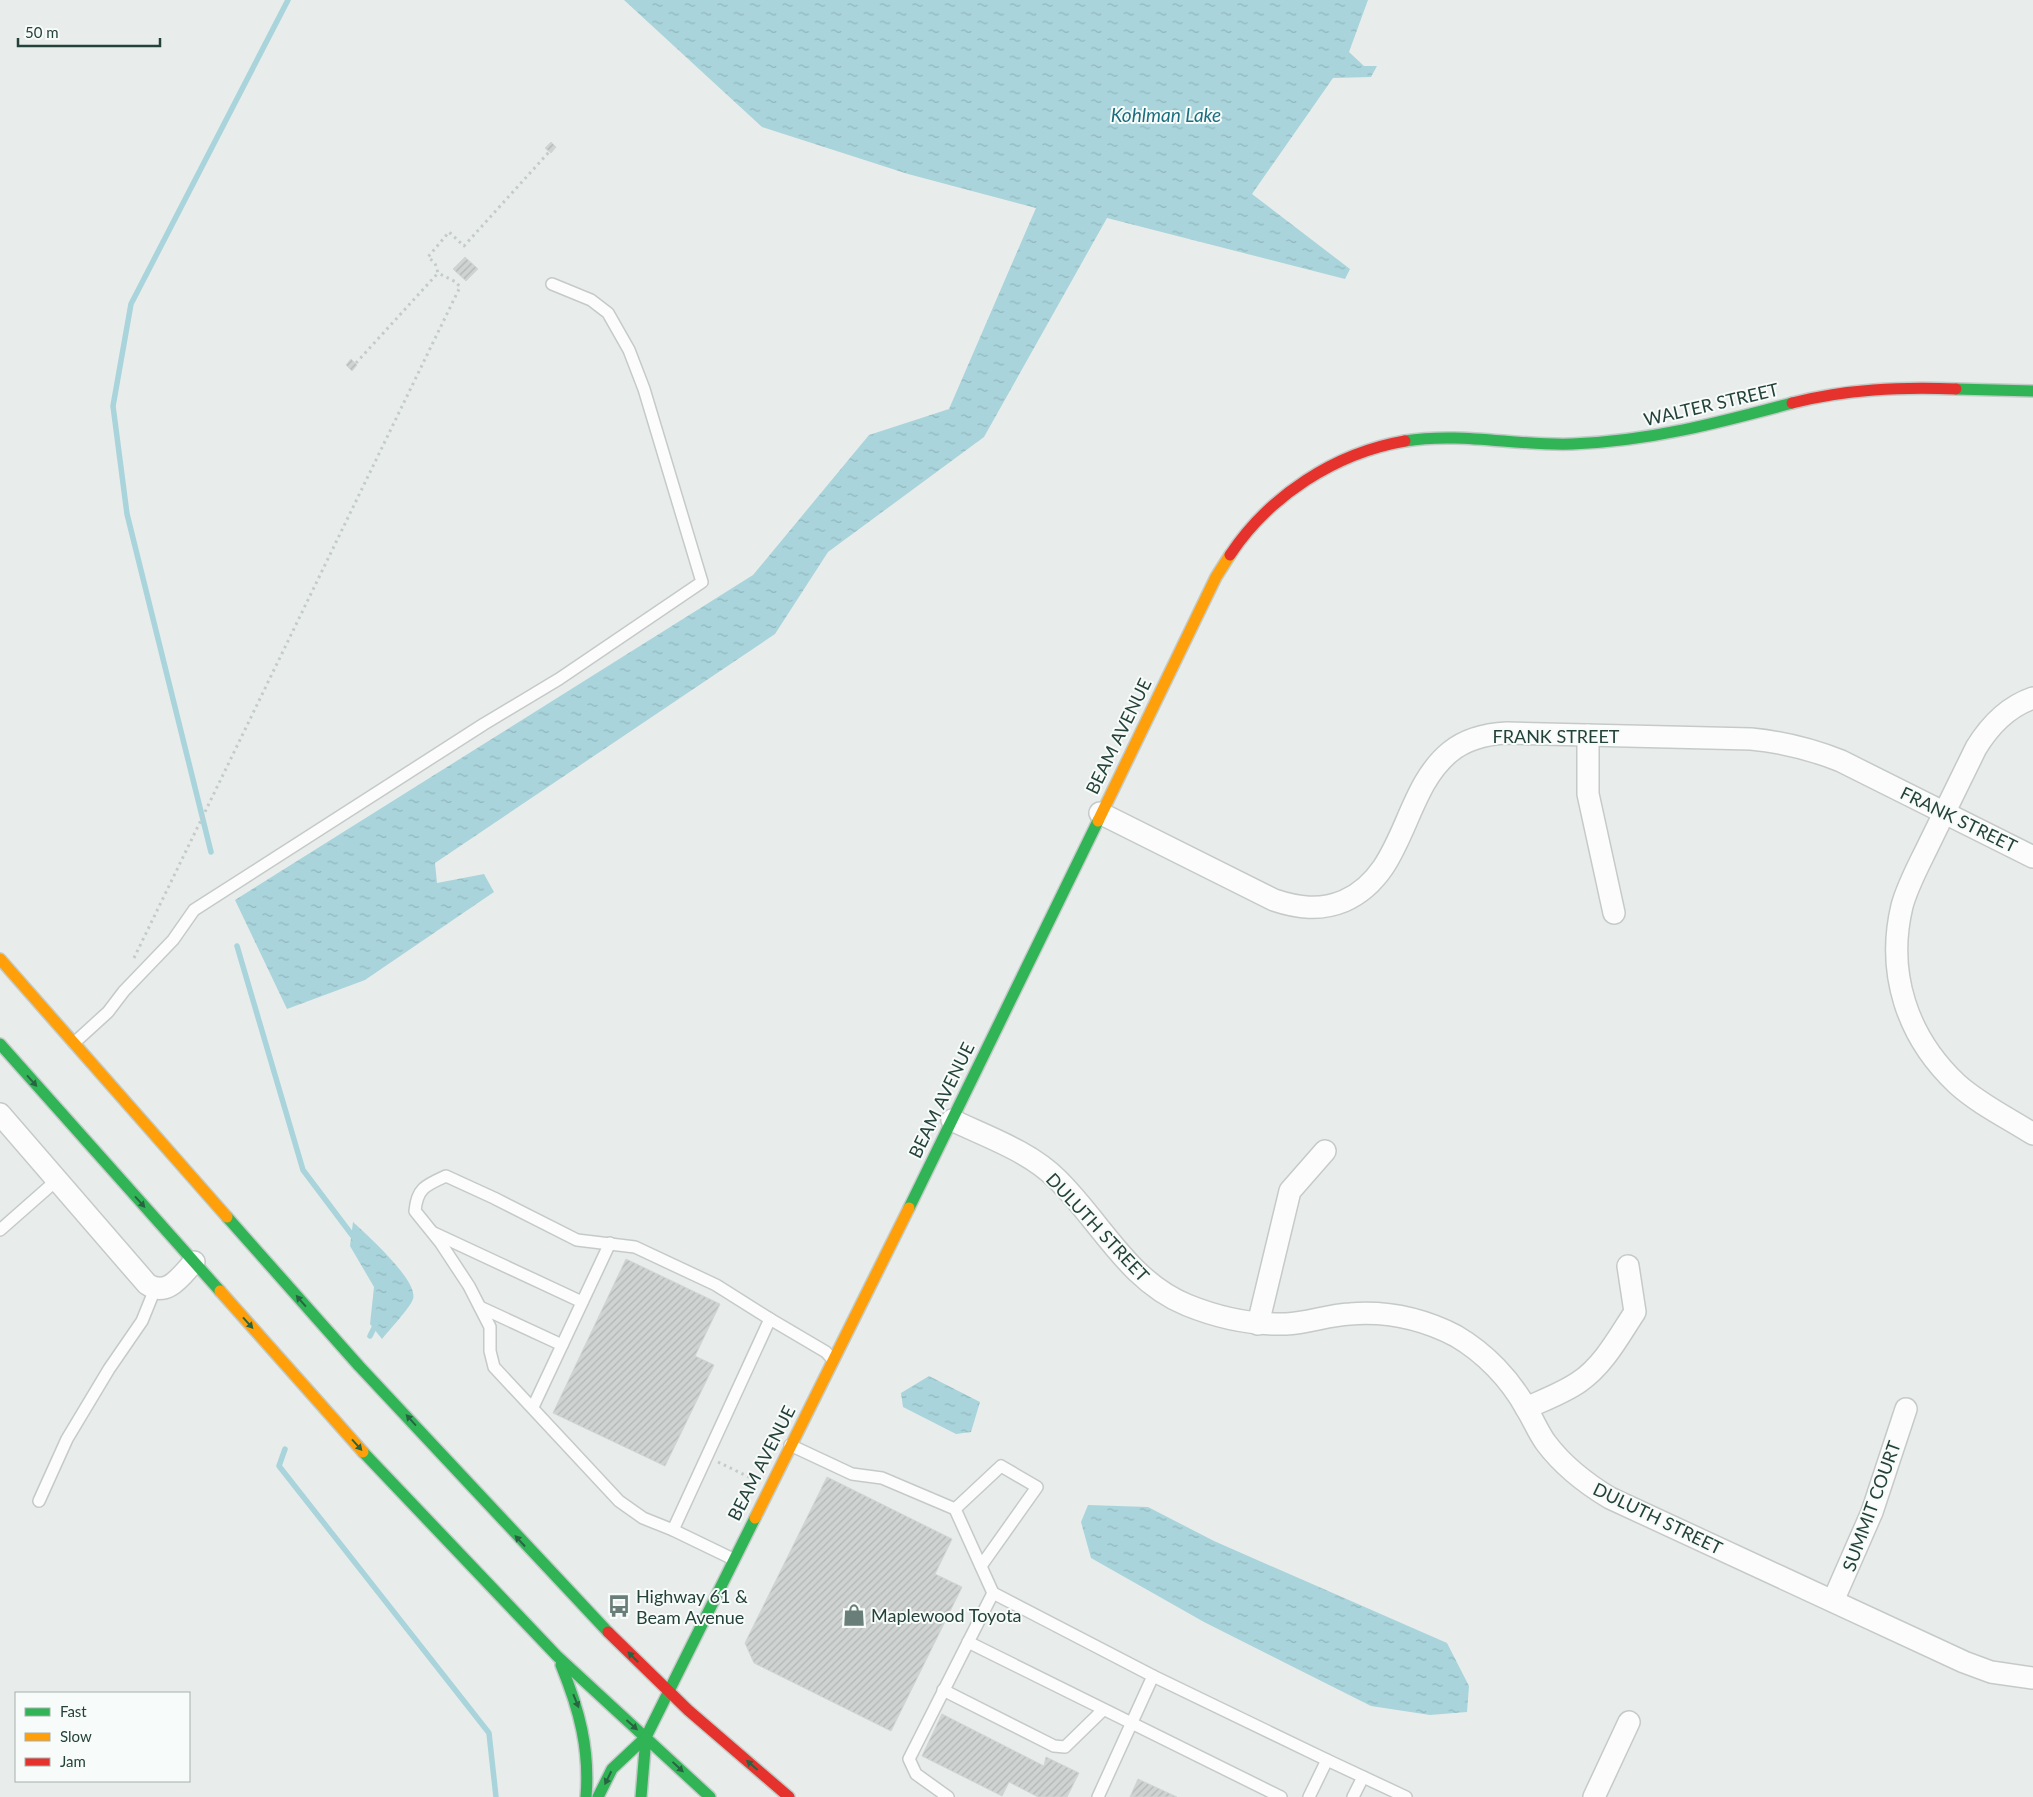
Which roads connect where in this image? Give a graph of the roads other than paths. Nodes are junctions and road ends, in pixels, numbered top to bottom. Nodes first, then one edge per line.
1 (552, 284) dead end
2 (2033, 391) edge
3 (1287, 492) joint
4 (2033, 698) edge
5 (1588, 735) junction
6 (1945, 812) junction
7 (1100, 813) junction
8 (2033, 857) edge
9 (1614, 913) dead end
10 (0, 958) edge
11 (74, 1043) junction
12 (0, 1044) edge
13 (0, 1114) edge
14 (952, 1120) junction
15 (2033, 1134) edge
16 (1325, 1151) dead end
17 (58, 1179) junction
18 (0, 1230) edge
19 (432, 1232) junction
20 (610, 1243) junction
21 (194, 1262) junction
22 (1628, 1266) dead end
23 (155, 1289) junction
24 (582, 1302) junction
25 (480, 1308) junction
26 (770, 1319) junction
27 (1258, 1324) junction
28 (562, 1345) junction
29 (832, 1359) junction
30 (533, 1407) junction
31 (1526, 1408) junction
32 (1906, 1409) dead end
33 (790, 1445) junction
34 (39, 1502) dead end
35 (955, 1509) junction
36 (673, 1530) junction
37 (733, 1559) junction
38 (981, 1566) junction
39 (994, 1593) junction
40 (1833, 1601) junction
41 (968, 1642) junction
42 (557, 1656) junction
43 (1153, 1676) junction
44 (2033, 1678) edge
45 (943, 1690) junction
46 (668, 1692) junction
47 (1103, 1710) junction
48 (1629, 1722) dead end
49 (1130, 1724) junction
50 (646, 1737) junction
51 (1327, 1760) junction
52 (1363, 1777) junction
53 (586, 1797) edge
54 (598, 1797) edge
55 (641, 1797) edge
56 (710, 1797) edge
57 (789, 1797) edge
58 (948, 1797) edge
59 (1098, 1797) edge
60 (1281, 1797) edge
61 (1309, 1797) edge
62 (1353, 1797) edge
63 (1406, 1797) edge
64 (1594, 1797) edge

1 - 11 lane
2 - 3 main road, WALTER STREET
3 - 7 main road, BEAM AVENUE
4 - 6 street
5 - 6 street, FRANK STREET
5 - 7 street, FRANK STREET
5 - 9 street
6 - 8 street, FRANK STREET
6 - 15 street
7 - 14 main road, BEAM AVENUE
10 - 11 main road
46 -> 11 main road
12 -> 21 main road
13 - 17 street
14 - 27 street, DULUTH STREET
14 - 29 main road, BEAM AVENUE
16 - 27 street
17 - 18 lane
17 - 23 street
19 - 20 lane
19 - 24 lane
19 - 25 lane
20 - 24 lane
20 - 26 lane
21 - 23 street
21 -> 42 main road
22 - 31 street
23 - 34 lane
24 - 28 lane
25 - 28 lane
25 - 30 lane
26 - 29 lane
26 - 36 lane
27 - 31 street, DULUTH STREET
28 - 30 lane
29 - 33 main road, BEAM AVENUE
30 - 36 lane
31 - 40 street, DULUTH STREET
32 - 40 street, SUMMIT COURT
33 - 35 lane
33 - 37 main road, BEAM AVENUE
35 - 38 lane
35 - 38 lane
36 - 37 lane
37 - 46 main road, BEAM AVENUE
38 - 39 lane
39 - 41 lane
39 - 43 lane
40 - 44 street, DULUTH STREET
41 - 45 lane
41 - 47 lane
42 -> 50 main road
42 -> 53 main road
43 - 49 lane
43 - 51 lane
45 - 47 lane
45 - 58 lane
46 - 50 main road, BEAM AVENUE
57 -> 46 main road
47 - 49 lane
48 - 64 street
49 - 59 lane
49 - 60 lane
50 -> 54 main road, BEAM AVENUE
50 - 55 main road, BEAM AVENUE
50 -> 56 main road
51 - 52 lane
51 - 61 lane
52 - 62 lane
52 - 63 lane

